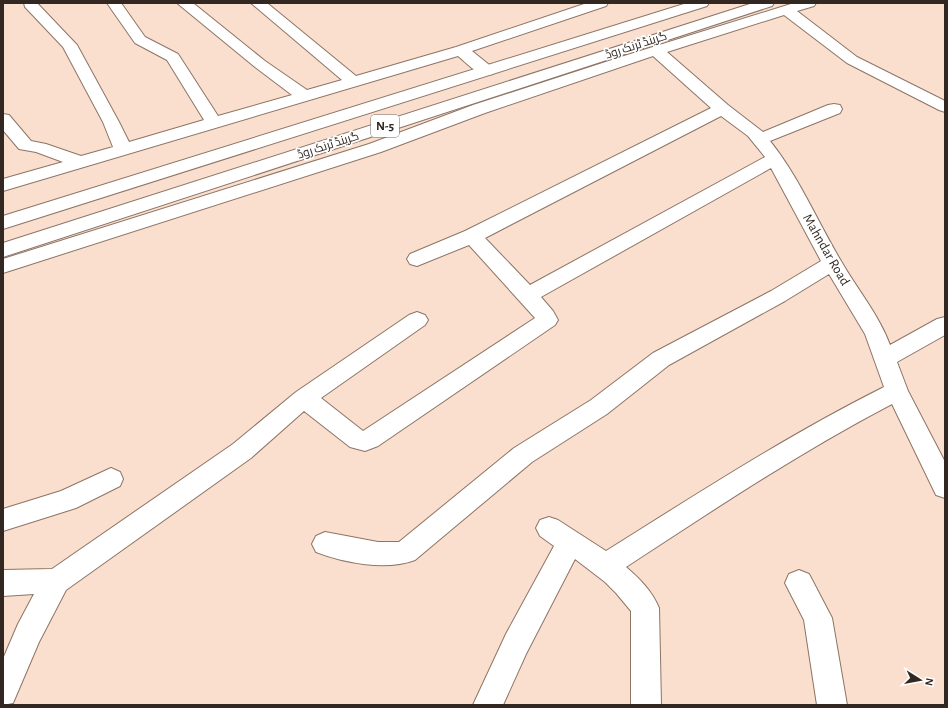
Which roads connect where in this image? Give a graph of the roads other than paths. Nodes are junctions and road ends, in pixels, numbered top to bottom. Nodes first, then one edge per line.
1 (114, 3) edge
2 (184, 3) edge
3 (258, 3) edge
4 (601, 3) edge
5 (702, 3) edge
6 (767, 3) edge
7 (809, 3) edge
8 (30, 4) dead end
9 (786, 10) junction
10 (461, 50) junction
11 (656, 51) junction
12 (487, 70) junction
13 (354, 82) junction
14 (304, 96) junction
15 (945, 107) edge
16 (722, 109) junction
17 (834, 109) dead end
18 (3, 119) edge
19 (214, 123) junction
20 (760, 139) junction
21 (123, 149) junction
22 (775, 159) junction
23 (81, 162) junction
24 (3, 185) edge
25 (3, 223) edge
26 (472, 236) junction
27 (3, 250) edge
28 (417, 259) dead end
29 (832, 263) junction
30 (3, 266) edge
31 (527, 296) junction
32 (418, 320) dead end
33 (945, 325) edge
34 (885, 358) junction
35 (897, 391) junction
36 (304, 398) junction
37 (940, 463) edge
38 (111, 479) dead end
39 (945, 487) edge
40 (3, 520) edge
41 (325, 544) dead end
42 (606, 565) junction
43 (56, 581) junction
44 (3, 583) edge
45 (799, 583) dead end
46 (3, 693) edge
47 (488, 705) edge
48 (646, 705) edge
49 (832, 705) edge

1 - 19 main road
2 - 14 main road
3 - 13 main road
4 - 10 main road
5 - 12 main road, گرینڈ ٹرنک روڈ / N-5
6 - 27 main road, گرینڈ ٹرنک روڈ / N-5
7 - 9 main road
8 - 21 main road
9 - 11 main road
9 - 15 main road
10 - 12 main road
10 - 13 main road
11 - 16 main road, Mahndar Road
11 - 30 main road
12 - 25 main road, گرینڈ ٹرنک روڈ / N-5
13 - 14 main road
14 - 19 main road
16 - 20 main road, Mahndar Road
16 - 26 main road
17 - 20 main road
18 - 23 main road
19 - 21 main road
20 - 22 main road, Mahndar Road
21 - 23 main road
22 - 29 main road, Mahndar Road
22 - 31 main road
23 - 24 main road
26 - 28 main road
26 - 31 main road
29 - 34 main road, Mahndar Road
29 - 41 main road
31 - 36 main road
32 - 36 main road
33 - 34 main road
34 - 35 main road, Mahndar Road
35 - 37 main road, Mahndar Road
35 - 42 main road
36 - 43 main road
37 - 39 main road, Mahndar Road
38 - 40 main road
42 - 47 main road
42 - 48 main road
43 - 44 main road
43 - 46 main road
45 - 49 main road

